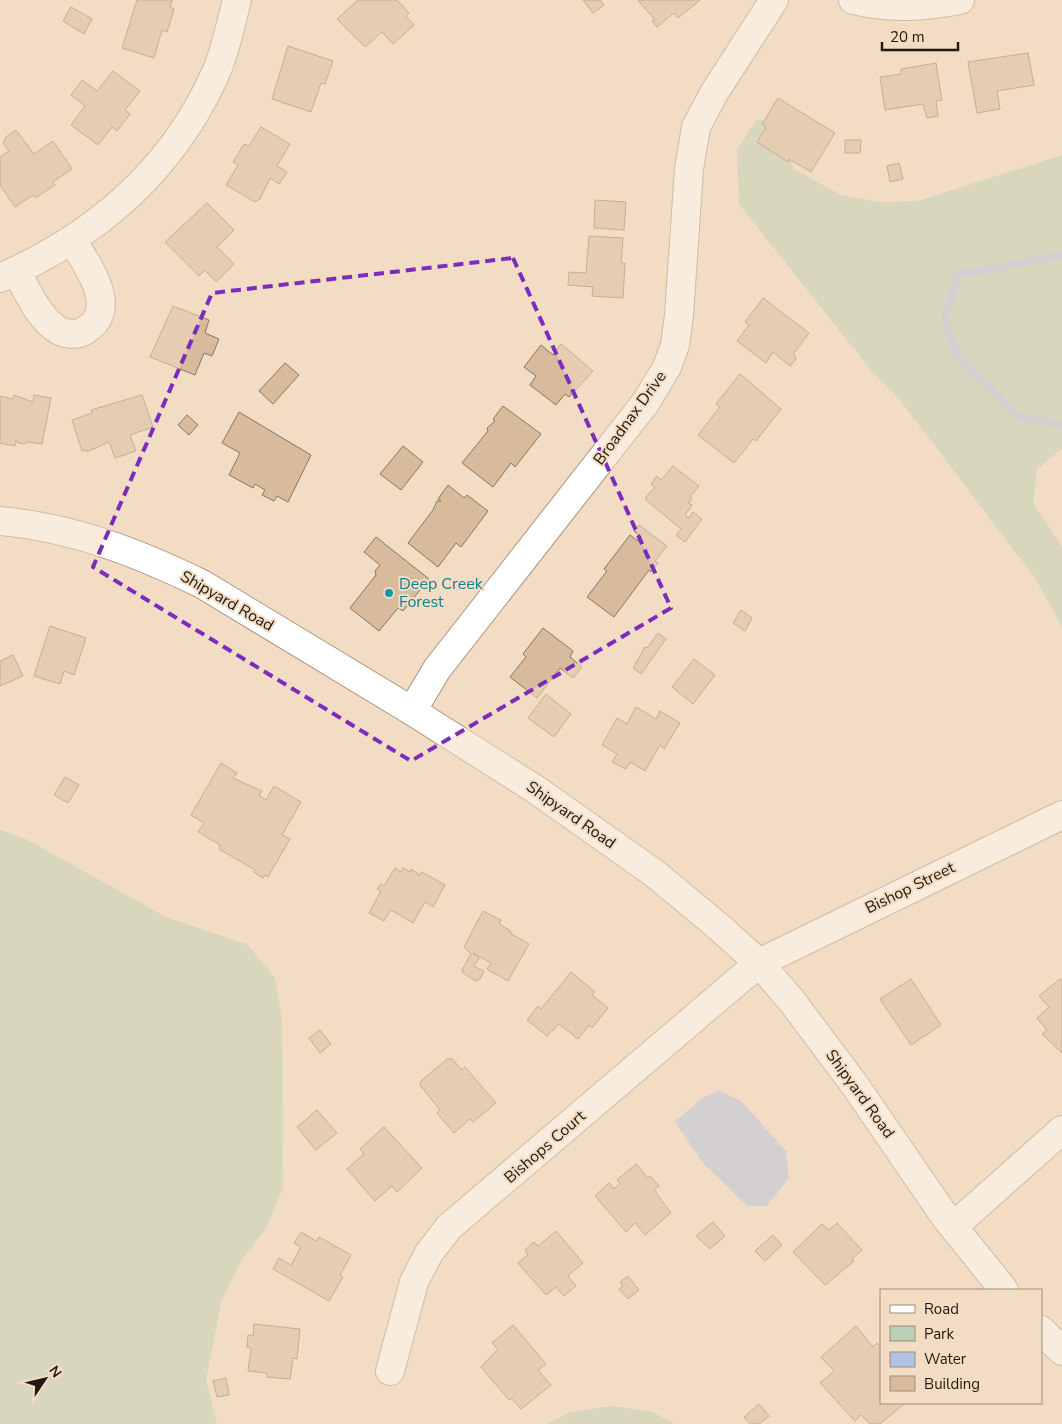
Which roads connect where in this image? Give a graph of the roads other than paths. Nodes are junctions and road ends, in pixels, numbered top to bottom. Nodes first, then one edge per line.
1 (237, 0) edge
2 (774, 0) edge
3 (853, 0) edge
4 (960, 0) edge
5 (72, 240) junction
6 (8, 274) edge
7 (0, 520) edge
8 (412, 711) junction
9 (1062, 815) edge
10 (759, 963) junction
11 (1062, 1130) edge
12 (954, 1226) junction
13 (1003, 1289) edge
14 (1042, 1331) edge
15 (1062, 1351) edge
16 (390, 1371) dead end

1 - 5 street
2 - 8 street, Broadnax Drive
3 - 4 street
5 - 6 street
5 - 6 street
7 - 8 street, Shipyard Road
8 - 10 street, Shipyard Road
9 - 10 street, Bishop Street
10 - 12 street, Shipyard Road
10 - 16 street, Bishops Court
11 - 12 street
12 - 13 street, Shipyard Road
14 - 15 street

